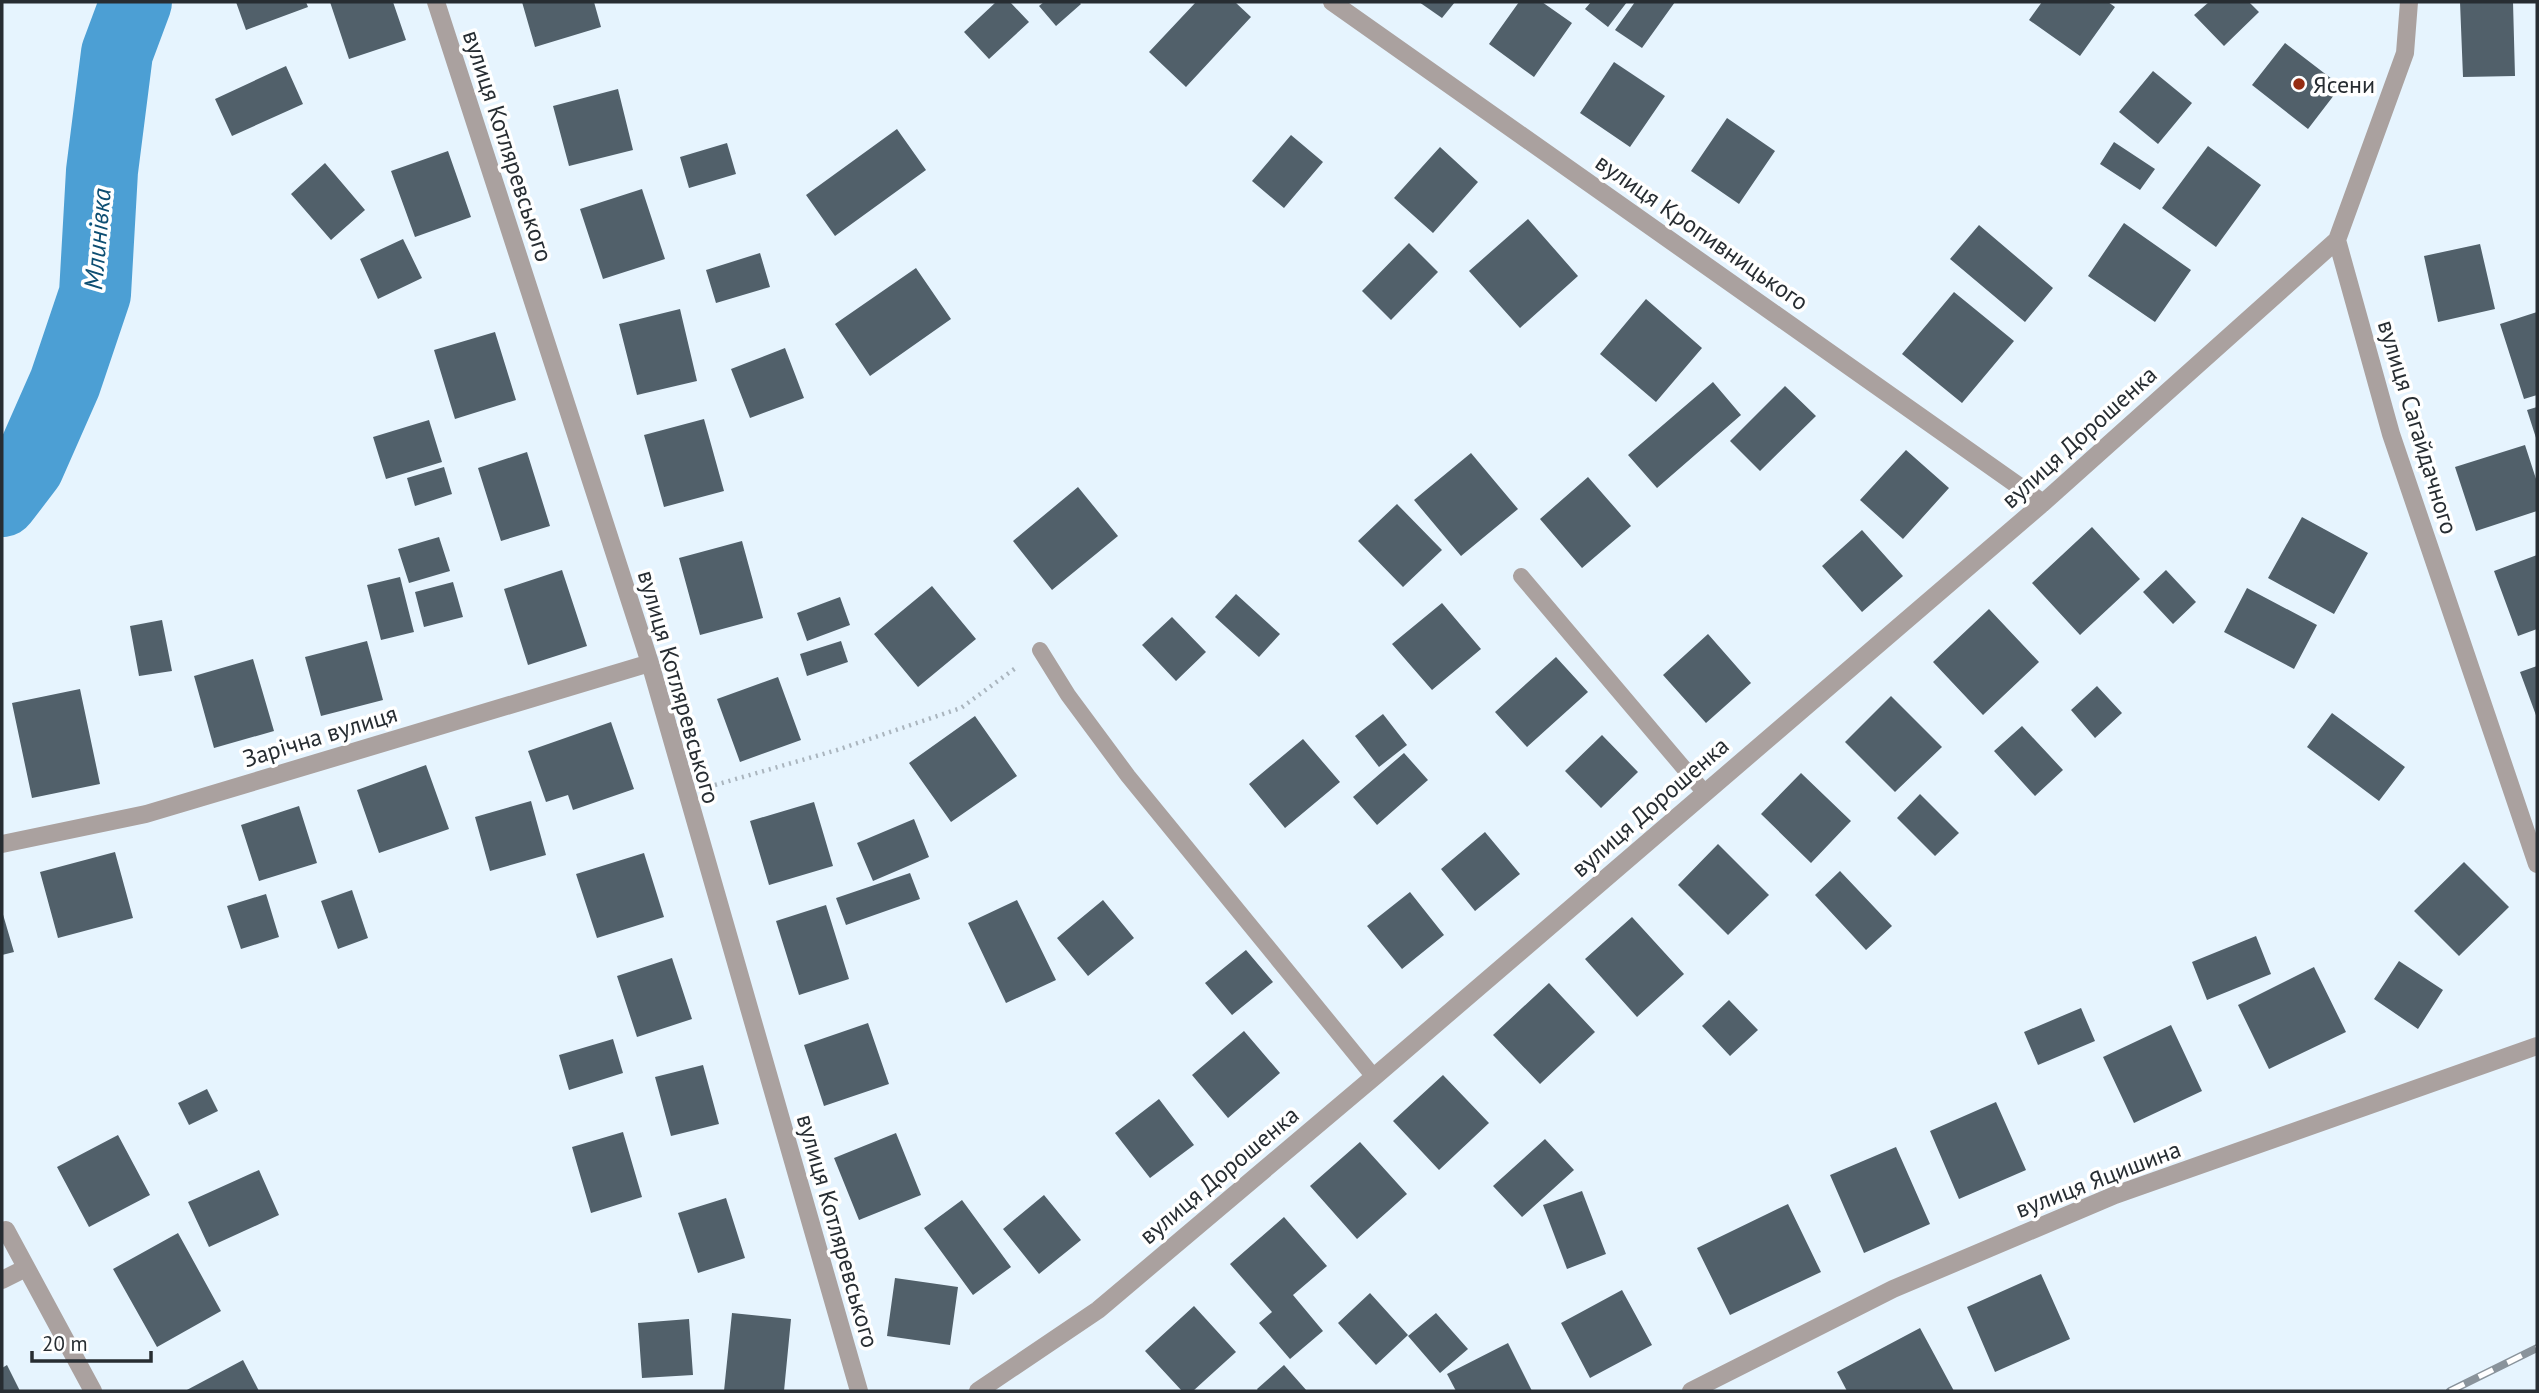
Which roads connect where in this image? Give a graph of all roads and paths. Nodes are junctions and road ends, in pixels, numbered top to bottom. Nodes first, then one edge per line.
1 (436, 2) edge
2 (1332, 2) edge
3 (2409, 2) edge
4 (2337, 240) junction
5 (2043, 503) junction
6 (1521, 576) dead end
7 (1040, 650) joint
8 (650, 663) junction
9 (1704, 793) junction
10 (686, 794) junction
11 (2, 844) edge
12 (2537, 864) edge
13 (2537, 1046) edge
14 (1374, 1077) junction
15 (6, 1230) dead end
16 (26, 1268) junction
17 (2, 1280) edge
18 (93, 1391) edge
19 (859, 1391) edge
20 (978, 1391) edge
21 (1691, 1391) edge

1 - 8 street, вулиця Котляревського
2 - 5 street, вулиця Кропивницького
3 - 4 street
4 - 5 street, вулиця Дорошенка
4 - 12 street, вулиця Сагайдачного
5 - 9 street, вулиця Дорошенка
6 - 9 lane
7 - 10 path
7 - 14 lane
8 - 10 street, вулиця Котляревського
8 - 11 street, Зарічна вулиця
9 - 14 street, вулиця Дорошенка
10 - 19 street, вулиця Котляревського
13 - 21 street, вулиця Яцишина
14 - 20 street, вулиця Дорошенка
15 - 16 street
16 - 17 street
16 - 18 street

